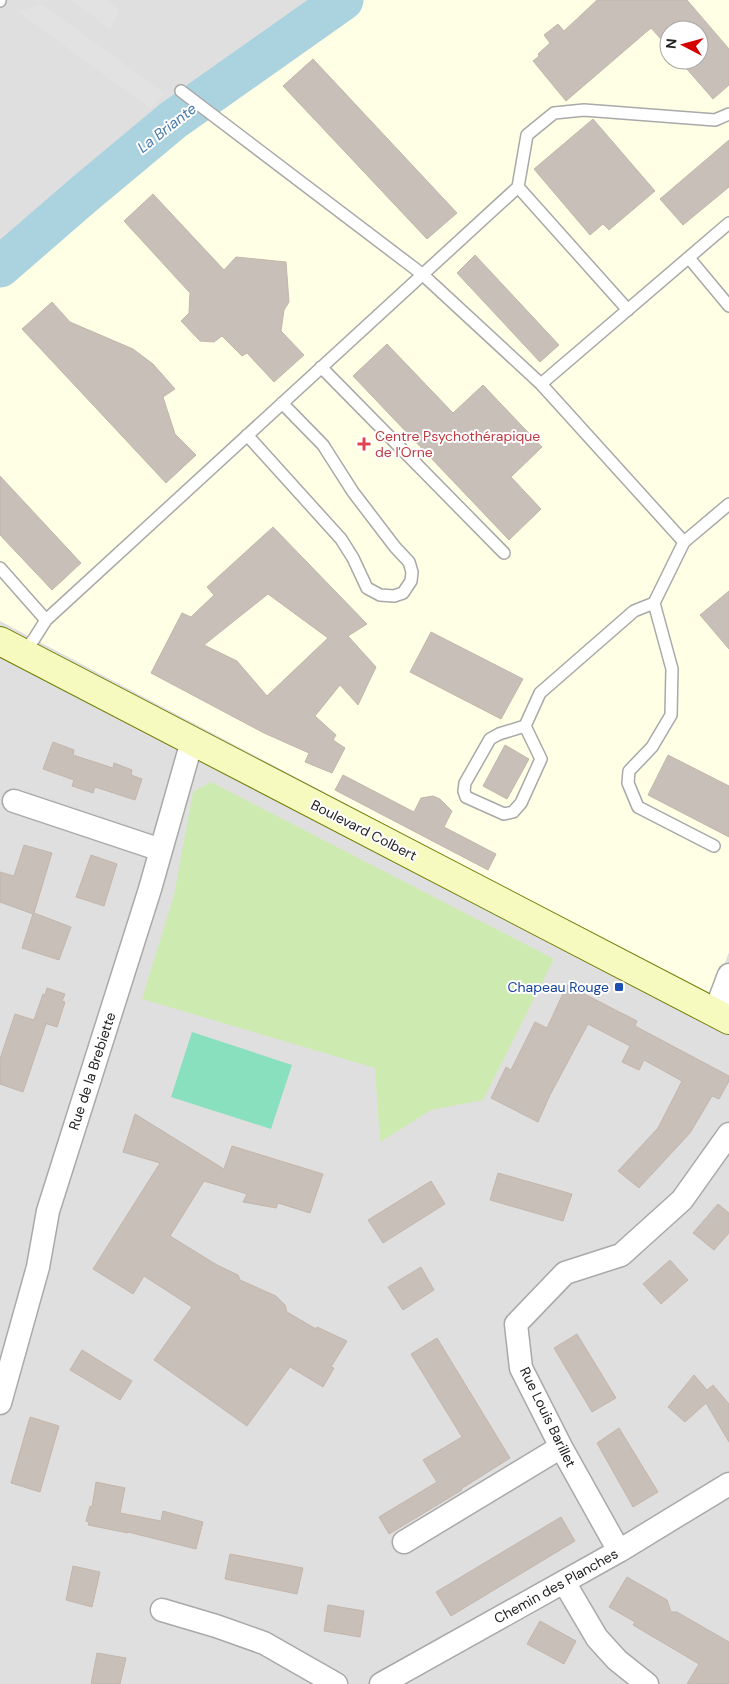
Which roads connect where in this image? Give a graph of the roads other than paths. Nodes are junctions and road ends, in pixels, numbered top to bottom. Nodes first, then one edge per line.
1 (181, 92) dead end
2 (729, 114) edge
3 (518, 187) junction
4 (729, 223) edge
5 (689, 258) junction
6 (422, 274) junction
7 (729, 306) edge
8 (628, 310) junction
9 (321, 367) junction
10 (541, 384) junction
11 (282, 403) junction
12 (247, 435) junction
13 (729, 504) edge
14 (684, 542) junction
15 (504, 553) dead end
16 (0, 568) edge
17 (654, 603) junction
18 (46, 620) junction
19 (12, 647) edge
20 (525, 726) junction
21 (192, 741) junction
22 (14, 801) dead end
23 (714, 846) dead end
24 (161, 850) junction
25 (729, 975) edge
26 (722, 1016) edge
27 (729, 1134) edge
28 (0, 1403) edge
29 (561, 1446) junction
30 (729, 1484) edge
31 (404, 1542) dead end
32 (619, 1551) junction
33 (564, 1582) junction
34 (162, 1610) dead end
35 (336, 1684) edge
36 (381, 1684) edge
37 (647, 1684) edge

1 - 6 lane
2 - 3 lane
3 - 6 lane
3 - 8 lane
4 - 5 lane
5 - 7 lane
5 - 8 lane
6 - 9 lane
6 - 10 lane
8 - 10 lane
9 - 11 lane
9 - 15 lane
10 - 14 lane
11 - 12 lane
11 - 12 lane
12 - 18 lane
13 - 14 lane
14 - 17 lane
16 - 18 lane
17 - 20 lane
17 - 23 lane
18 - 19 lane
19 - 21 main road, Boulevard Colbert
20 - 20 lane
21 - 24 street, Rue de la Brebiette
21 - 26 main road, Boulevard Colbert
22 - 24 street
24 - 28 street, Rue de la Brebiette
25 - 26 street
27 - 29 street, Rue Louis Barillet
29 - 31 street
29 - 32 street, Rue Louis Barillet
30 - 32 street, Chemin des Planches
32 - 33 street, Chemin des Planches
33 - 36 street, Chemin des Planches
33 - 37 street
34 - 35 street

